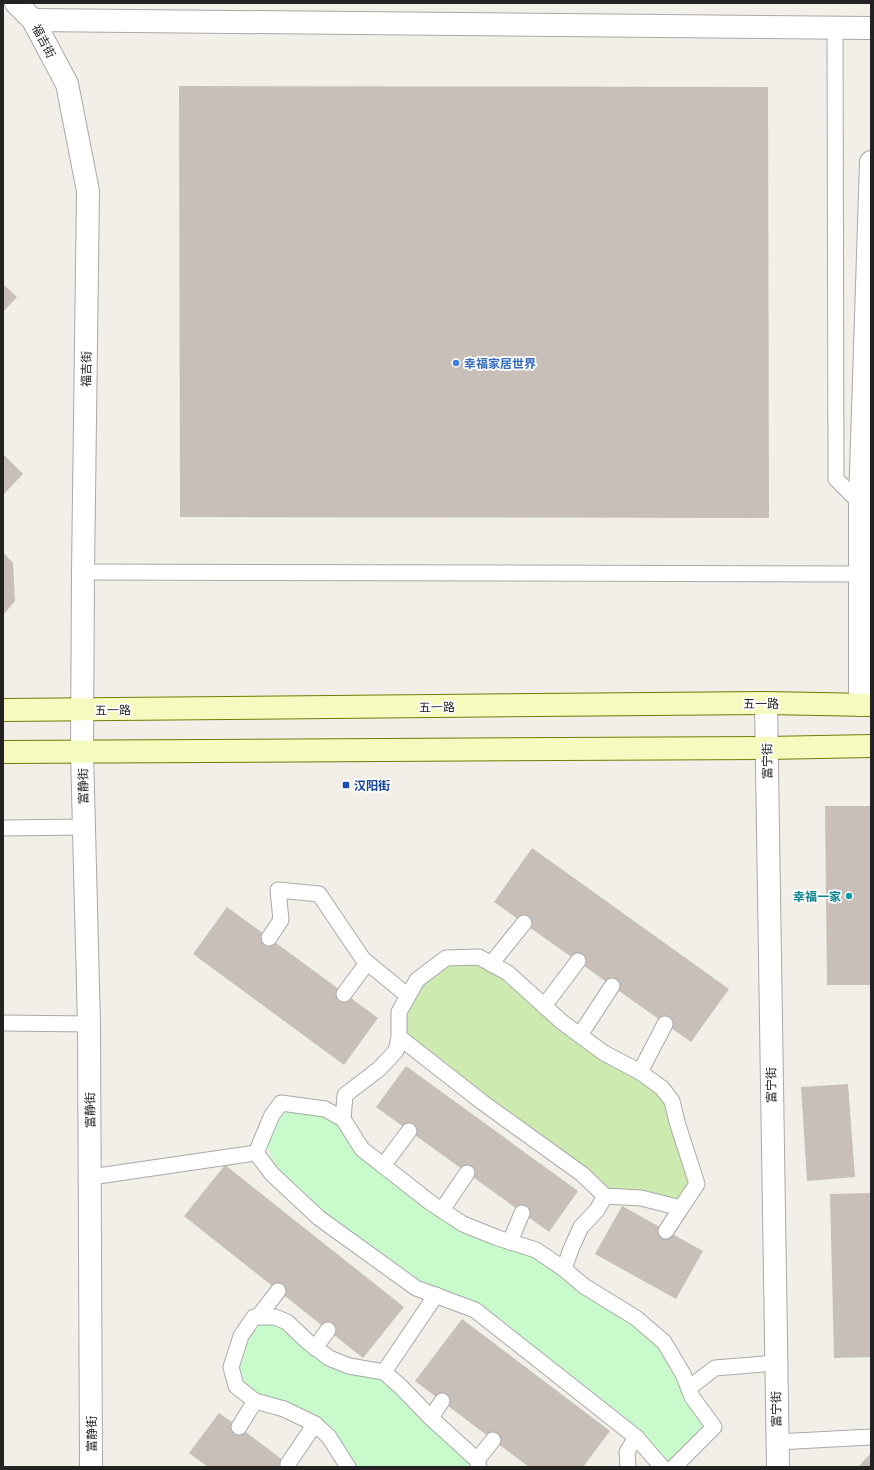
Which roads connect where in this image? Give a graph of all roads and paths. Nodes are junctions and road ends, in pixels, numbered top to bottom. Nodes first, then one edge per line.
1 (16, 3) edge
2 (34, 20) junction
3 (835, 28) junction
4 (871, 28) edge
5 (871, 162) edge
6 (860, 503) junction
7 (83, 572) junction
8 (865, 574) edge
9 (766, 703) junction
10 (865, 705) edge
11 (3, 710) edge
12 (83, 710) junction
13 (871, 746) edge
14 (767, 748) junction
15 (3, 752) edge
16 (82, 752) junction
17 (85, 827) junction
18 (3, 828) edge
19 (524, 923) dead end
20 (269, 938) dead end
21 (578, 961) dead end
22 (367, 962) junction
23 (491, 964) junction
24 (612, 986) dead end
25 (344, 994) dead end
26 (408, 996) junction
27 (544, 1006) junction
28 (3, 1023) edge
29 (90, 1024) junction
30 (665, 1024) dead end
31 (580, 1035) junction
32 (399, 1037) junction
33 (640, 1072) junction
34 (343, 1119) junction
35 (409, 1131) dead end
36 (256, 1154) junction
37 (383, 1166) junction
38 (467, 1173) dead end
39 (91, 1177) junction
40 (605, 1196) junction
41 (681, 1208) junction
42 (442, 1210) junction
43 (522, 1213) dead end
44 (666, 1231) dead end
45 (510, 1242) junction
46 (564, 1270) junction
47 (278, 1290) dead end
48 (436, 1295) junction
49 (258, 1317) junction
50 (328, 1330) dead end
51 (315, 1348) junction
52 (775, 1363) junction
53 (384, 1372) junction
54 (688, 1388) junction
55 (255, 1401) junction
56 (442, 1401) dead end
57 (431, 1418) junction
58 (315, 1424) junction
59 (239, 1427) dead end
60 (636, 1437) junction
61 (871, 1437) edge
62 (492, 1440) dead end
63 (777, 1442) junction
64 (288, 1464) dead end
65 (478, 1464) edge
66 (91, 1467) edge
67 (348, 1467) edge
68 (628, 1467) edge
69 (662, 1467) edge
70 (674, 1467) edge
71 (778, 1467) edge

1 - 2 street, 福吉街
2 - 3 street
2 - 7 street, 福吉街
3 - 4 street
3 - 6 lane
5 - 6 street
6 - 8 street
7 - 8 lane
7 - 12 street, 福吉街
8 - 10 street
9 - 10 main road, 五一路
9 - 12 main road, 五一路
9 - 14 street, 富宁街
11 - 12 main road, 五一路
12 - 16 street, 福吉街
13 - 14 main road
14 - 16 main road
14 - 52 street, 富宁街
15 - 16 main road
16 - 17 street, 富静街
17 - 18 lane
17 - 29 street, 富静街
19 - 23 lane
20 - 22 lane
21 - 27 lane
22 - 25 lane
22 - 26 lane
23 - 26 lane
23 - 27 lane
24 - 31 lane
26 - 32 lane
27 - 31 lane
28 - 29 lane
29 - 39 street, 富静街
30 - 33 lane
31 - 33 lane
32 - 34 lane
32 - 40 lane
33 - 41 lane
34 - 36 lane
34 - 37 lane
35 - 37 lane
36 - 39 lane
36 - 48 lane
37 - 42 lane
38 - 42 lane
39 - 66 street, 富静街
40 - 41 lane
40 - 46 lane
41 - 44 lane
42 - 45 lane
43 - 45 lane
45 - 46 lane
46 - 54 lane
47 - 49 lane
48 - 53 lane
48 - 60 lane
49 - 51 lane
49 - 55 lane
50 - 51 lane
51 - 53 lane
52 - 54 lane
52 - 63 street, 富宁街
53 - 57 lane
54 - 70 lane
55 - 58 lane
55 - 59 lane
56 - 57 lane
57 - 65 lane
58 - 64 lane
58 - 67 lane
60 - 68 lane
60 - 69 lane
61 - 63 lane
62 - 65 lane
63 - 71 street, 富宁街

